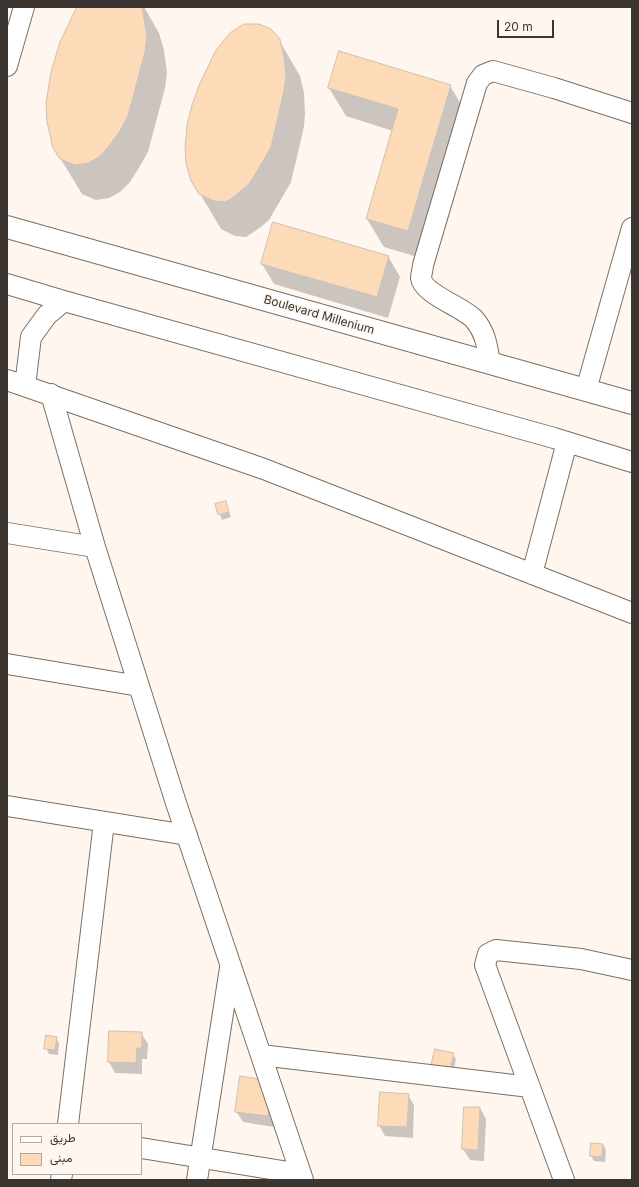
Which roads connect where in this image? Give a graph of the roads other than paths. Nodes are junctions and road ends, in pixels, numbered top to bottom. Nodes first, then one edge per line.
1 (24, 7) edge
2 (7, 66) edge
3 (632, 113) edge
4 (7, 227) edge
5 (632, 228) edge
6 (7, 284) edge
7 (64, 301) junction
8 (490, 363) junction
9 (16, 383) edge
10 (586, 390) junction
11 (51, 394) junction
12 (632, 403) edge
13 (567, 442) junction
14 (632, 462) edge
15 (7, 533) edge
16 (95, 547) junction
17 (532, 574) junction
18 (632, 613) edge
19 (7, 664) edge
20 (139, 686) junction
21 (7, 806) edge
22 (104, 822) junction
23 (187, 835) junction
24 (230, 964) junction
25 (632, 970) edge
26 (261, 1055) junction
27 (530, 1087) junction
28 (68, 1123) edge
29 (142, 1148) edge
30 (200, 1158) junction
31 (302, 1177) edge
32 (197, 1180) edge
33 (564, 1180) edge

1 - 2 street
3 - 8 street
4 - 8 main road, Boulevard Millenium
5 - 10 street
6 - 7 street
7 - 9 street
7 - 13 street
8 - 10 main road, Boulevard Millenium
9 - 11 street
10 - 12 main road, Boulevard Millenium
11 - 16 street
11 - 17 street
13 - 14 street
13 - 17 street
15 - 16 street
16 - 20 street
17 - 18 street
19 - 20 street
20 - 23 street
21 - 22 street
22 - 23 street
22 - 28 street
23 - 24 street
24 - 26 street
24 - 30 street
25 - 27 street
26 - 27 street
26 - 31 street
27 - 33 street
29 - 30 street
30 - 31 street
30 - 32 street

